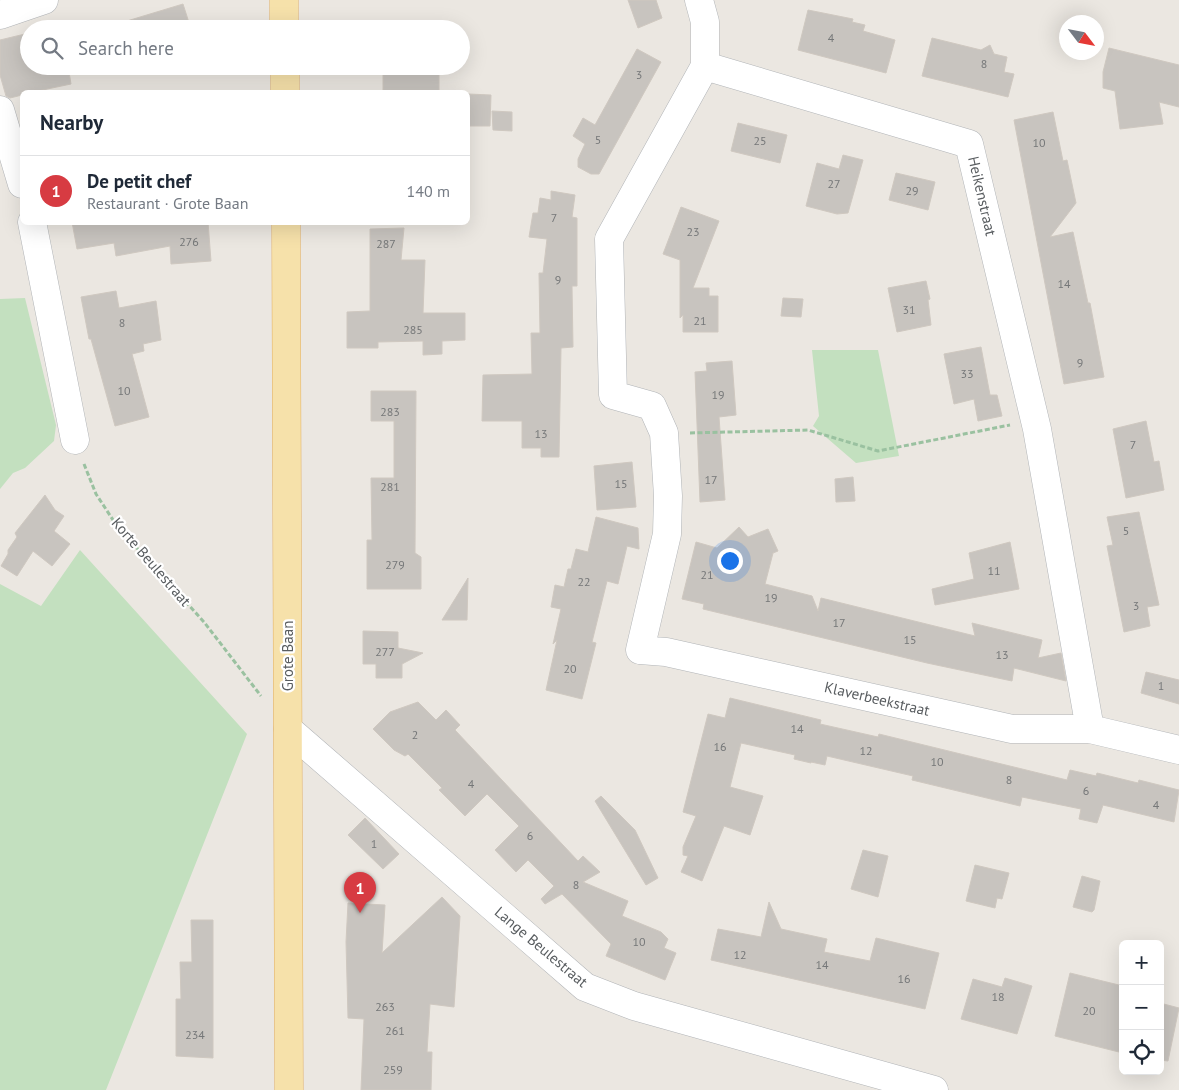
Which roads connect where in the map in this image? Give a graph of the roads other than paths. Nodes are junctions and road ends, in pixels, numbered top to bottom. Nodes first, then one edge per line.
1 (44, 0) edge
2 (284, 0) edge
3 (699, 0) edge
4 (0, 14) edge
5 (284, 20) edge
6 (705, 66) junction
7 (285, 75) edge
8 (285, 90) edge
9 (0, 110) edge
10 (20, 177) edge
11 (33, 225) edge
12 (286, 225) edge
13 (75, 440) road end
14 (288, 729) junction
15 (1090, 729) junction
16 (1179, 750) edge
17 (289, 1090) edge
18 (934, 1090) edge

1 - 4 street
2 - 5 main road
3 - 6 street
6 - 15 street, Heikenstraat
6 - 15 street, Klaverbeekstraat
7 - 8 main road
9 - 10 street
11 - 13 street
12 - 14 main road, Grote Baan
14 - 17 main road, Grote Baan
14 - 18 street, Lange Beulestraat
15 - 16 street, Klaverbeekstraat

